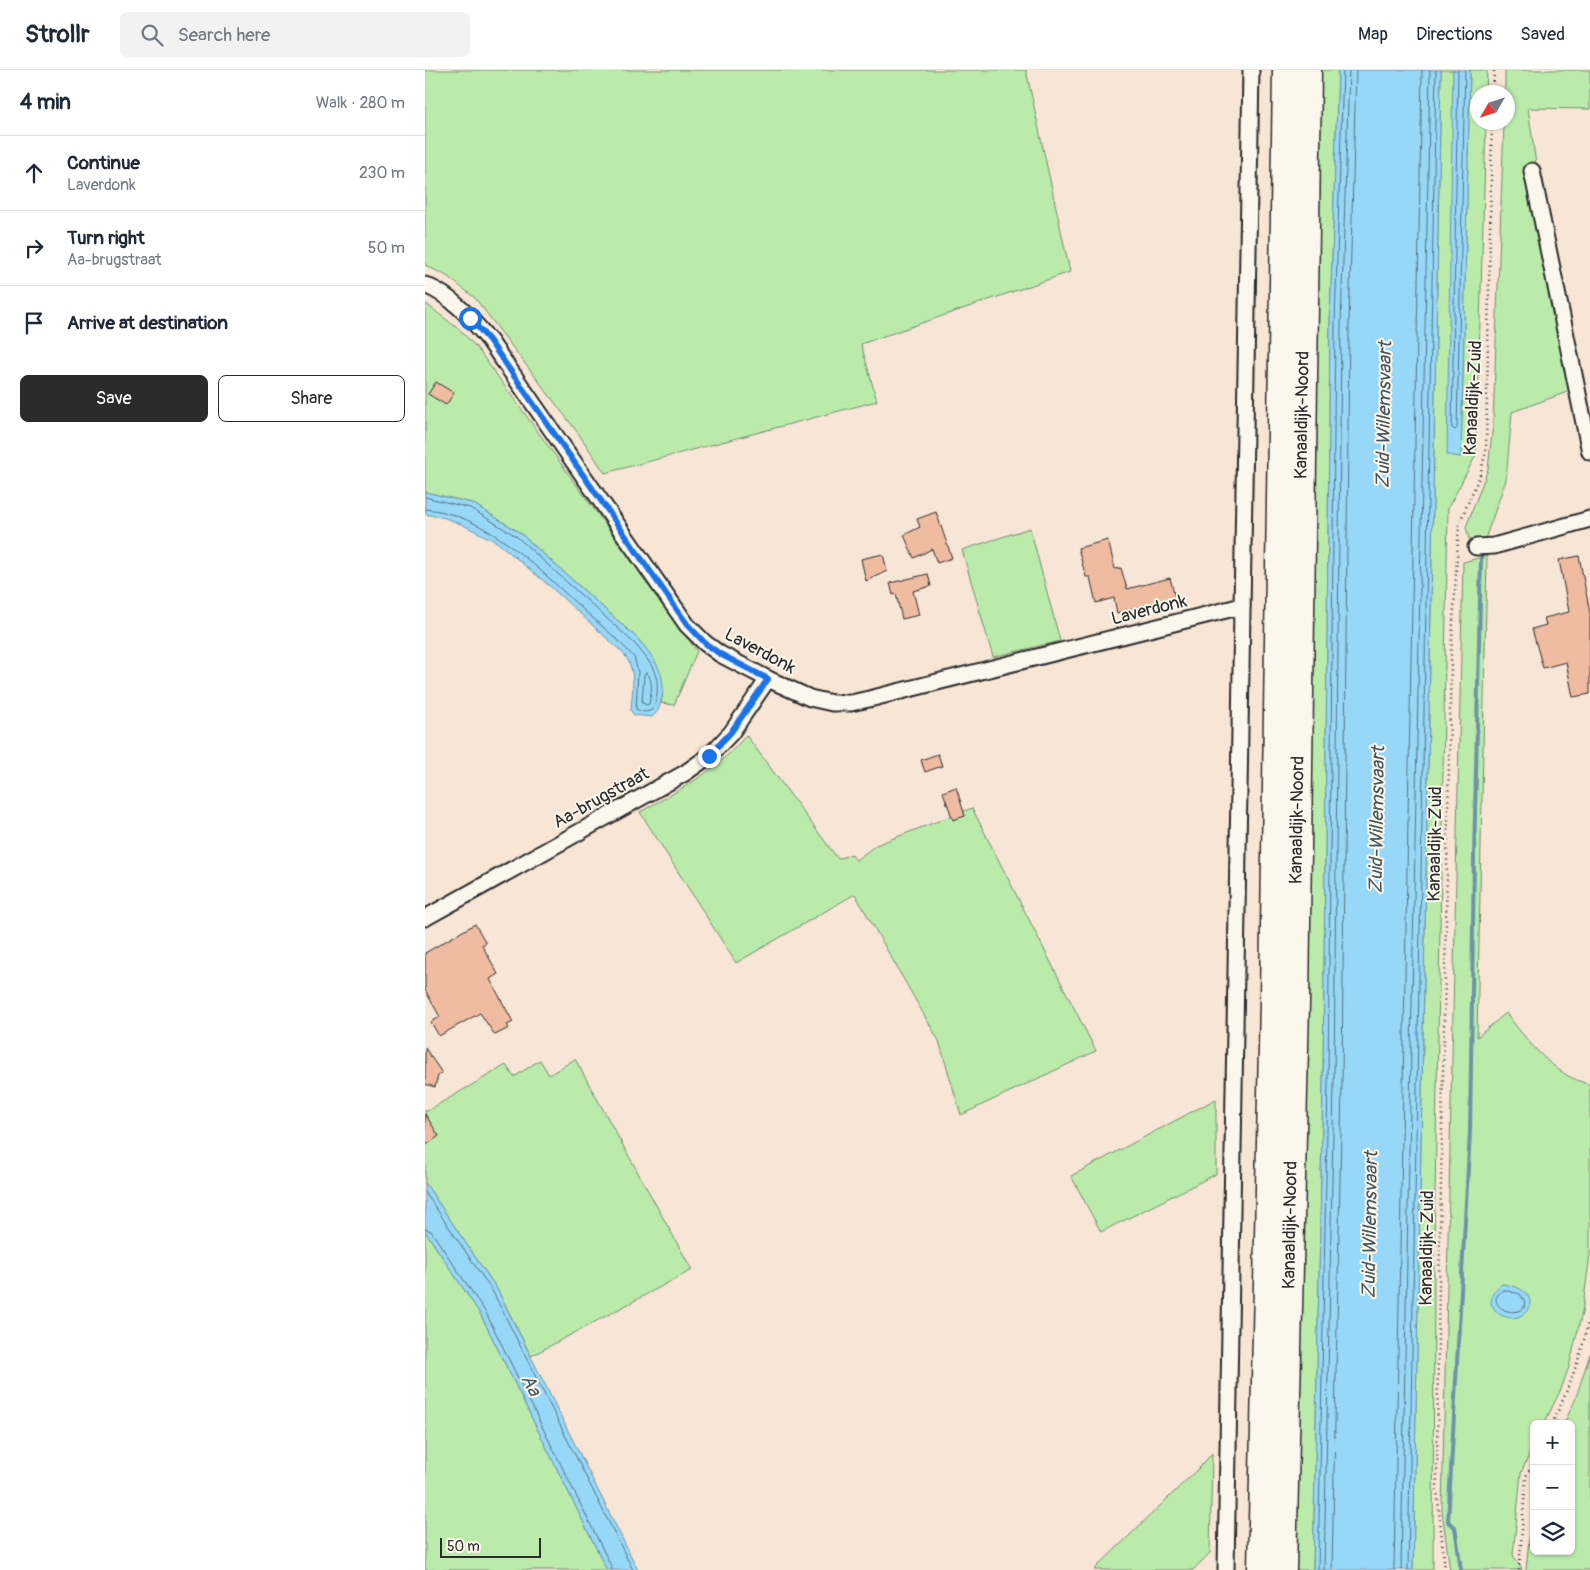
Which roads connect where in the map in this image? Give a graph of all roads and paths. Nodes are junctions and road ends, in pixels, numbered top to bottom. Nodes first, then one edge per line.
1 (1251, 70) edge
2 (1287, 70) edge
3 (1307, 70) edge
4 (1494, 70) edge
5 (1493, 85) edge
6 (1493, 130) edge
7 (1532, 171) dead end
8 (425, 285) edge
9 (1590, 452) edge
10 (1590, 519) edge
11 (1475, 547) dead end
12 (1241, 606) junction
13 (768, 679) junction
14 (425, 918) edge
15 (1590, 1311) edge
16 (1554, 1420) edge
17 (1532, 1465) edge
18 (1226, 1570) edge
19 (1262, 1570) edge
20 (1282, 1570) edge
21 (1445, 1570) edge
22 (1519, 1570) edge

1 - 12 street
2 - 19 highway, Kanaaldijk-Noord
3 - 20 highway, Kanaaldijk-Noord
4 - 5 path
6 - 21 path, Kanaaldijk-Zuid
7 - 9 street
8 - 13 street, Laverdonk
10 - 11 street
12 - 13 street, Laverdonk
12 - 18 street
13 - 14 street, Aa-brugstraat
15 - 16 path
17 - 22 path

